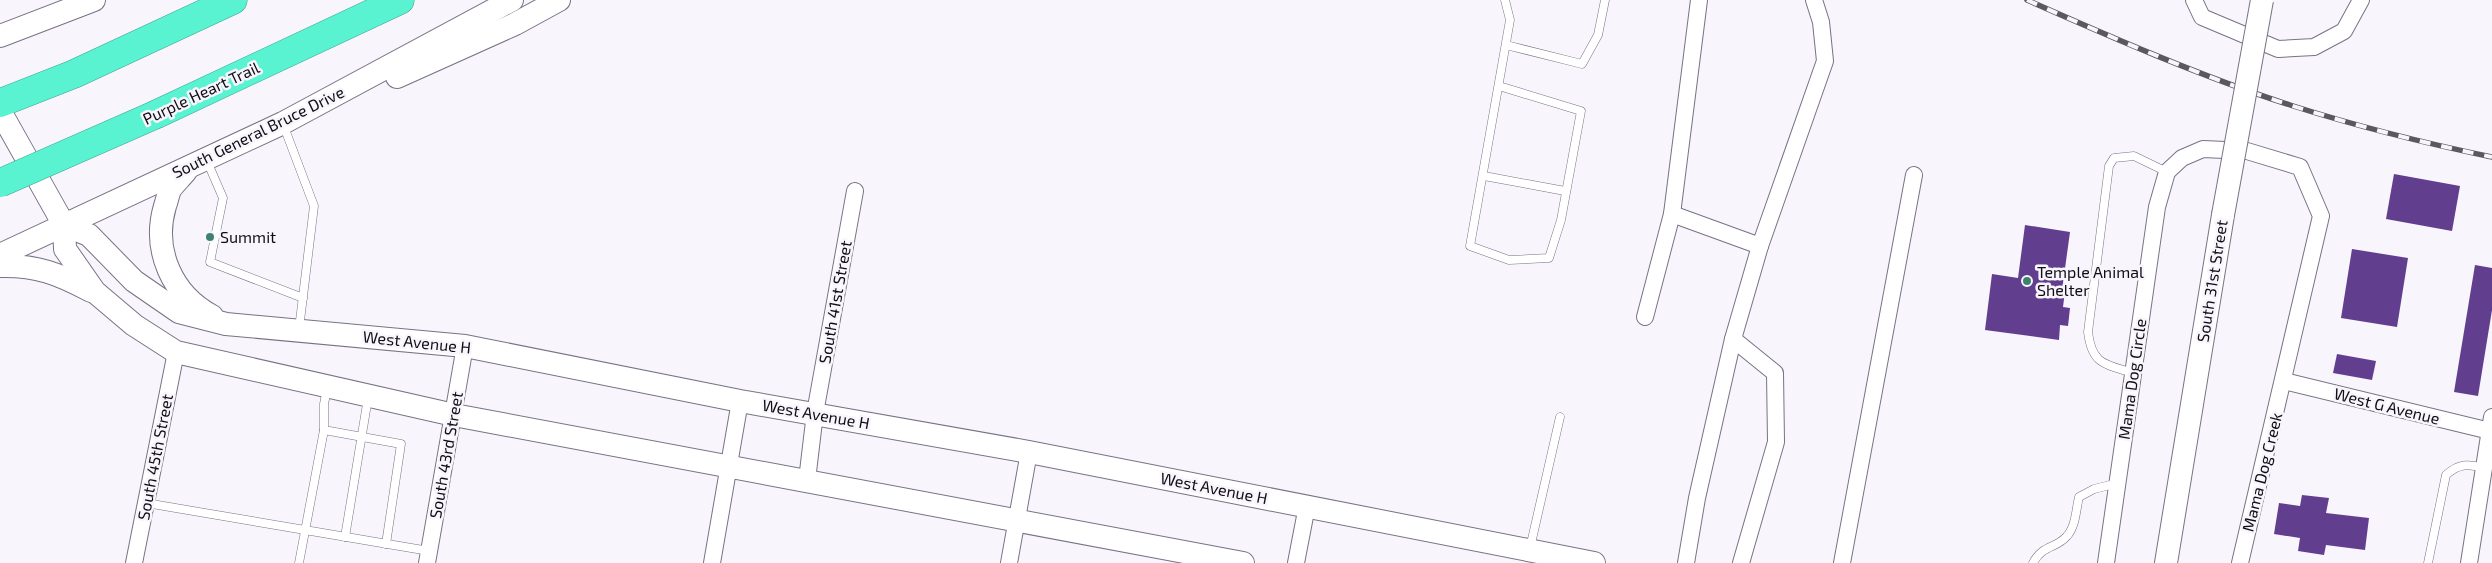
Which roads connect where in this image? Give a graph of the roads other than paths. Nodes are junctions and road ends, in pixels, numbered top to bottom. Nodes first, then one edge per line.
1 (82, 0) edge
2 (94, 0) edge
3 (233, 0) edge
4 (400, 0) edge
5 (512, 0) edge
6 (559, 0) edge
7 (1505, 0) edge
8 (1605, 0) edge
9 (1699, 0) edge
10 (1814, 0) edge
11 (2194, 0) edge
12 (2262, 0) edge
13 (2361, 0) edge
14 (46, 19) junction
15 (0, 36) edge
16 (1506, 45) junction
17 (1499, 86) junction
18 (0, 103) edge
19 (0, 111) edge
20 (282, 123) junction
21 (198, 163) junction
22 (2167, 172) junction
23 (1914, 175) dead end
24 (1484, 176) junction
25 (0, 183) edge
26 (855, 191) dead end
27 (1565, 191) junction
28 (1672, 214) junction
29 (64, 225) junction
30 (1760, 246) junction
31 (0, 255) edge
32 (0, 266) edge
33 (95, 292) junction
34 (303, 298) junction
35 (1645, 317) dead end
36 (226, 324) junction
37 (299, 331) junction
38 (1734, 339) junction
39 (465, 346) junction
40 (176, 352) junction
41 (2133, 373) junction
42 (2284, 381) junction
43 (328, 386) junction
44 (369, 396) junction
45 (740, 401) junction
46 (815, 413) junction
47 (454, 415) junction
48 (1560, 417) dead end
49 (2491, 424) edge
50 (324, 430) junction
51 (360, 437) junction
52 (1029, 452) junction
53 (2487, 458) edge
54 (730, 466) junction
55 (807, 480) junction
56 (2118, 483) junction
57 (146, 503) junction
58 (1307, 506) junction
59 (1016, 520) junction
60 (305, 530) junction
61 (345, 537) junction
62 (386, 544) junction
63 (1530, 550) junction
64 (428, 557) edge
65 (134, 563) edge
66 (299, 563) edge
67 (712, 563) edge
68 (1008, 563) edge
69 (1243, 563) edge
70 (1296, 563) edge
71 (1589, 563) edge
72 (1686, 563) edge
73 (1741, 563) edge
74 (1842, 563) edge
75 (2033, 563) edge
76 (2106, 563) edge
77 (2166, 563) edge
78 (2240, 563) edge
79 (2428, 563) edge
80 (2469, 563) edge

1 - 14 main road
2 - 14 main road
3 - 18 highway
4 - 25 highway, Purple Heart Trail, bridge
5 - 20 main road, South General Bruce Drive
6 - 20 main road
7 - 16 lane
8 - 16 lane
9 - 28 street
10 - 30 street
11 - 13 street
12 - 77 main road, South 31st Street, bridge
14 - 15 main road
16 - 17 lane
17 - 24 lane
17 - 27 lane
19 - 29 main road
20 - 21 main road, South General Bruce Drive
20 - 34 lane
21 - 29 main road, South General Bruce Drive
21 - 34 lane
21 - 36 main road
22 - 41 street, Mama Dog Circle
22 - 41 lane
22 - 42 street
23 - 74 street
24 - 27 lane
24 - 27 lane
26 - 46 street, South 41st Street
28 - 30 street
28 - 35 street
29 - 31 main road, South General Bruce Drive
29 - 33 main road
29 - 36 main road, West Avenue H
30 - 38 street
32 - 33 main road
33 - 40 main road
34 - 37 lane
36 - 37 main road, West Avenue H
37 - 39 main road, West Avenue H
38 - 72 street
38 - 73 street
39 - 45 main road, West Avenue H
39 - 47 street, South 43rd Street
40 - 43 main road
40 - 57 street, South 45th Street
41 - 56 street, Mama Dog Circle
42 - 49 street, West G Avenue
42 - 78 street, Mama Dog Creek
43 - 44 main road
43 - 50 lane
44 - 47 main road
44 - 51 lane
45 - 46 main road, West Avenue H
45 - 54 street
46 - 52 main road, West Avenue H
46 - 55 street, South 41st Street
47 - 54 main road
47 - 64 street, South 43rd Street
48 - 63 lane
49 - 53 street
50 - 51 lane
50 - 60 lane
51 - 61 lane
51 - 62 lane
52 - 58 main road, West Avenue H
52 - 59 street
53 - 79 lane
53 - 80 street
54 - 55 main road
54 - 67 street
55 - 59 main road
56 - 75 lane
56 - 76 street, Mama Dog Circle
57 - 60 lane
57 - 65 street, South 45th Street
58 - 63 main road, West Avenue H
58 - 70 street
59 - 68 street
59 - 69 main road
60 - 61 lane
60 - 66 lane
61 - 62 lane
62 - 64 lane
63 - 71 main road, West Avenue H

